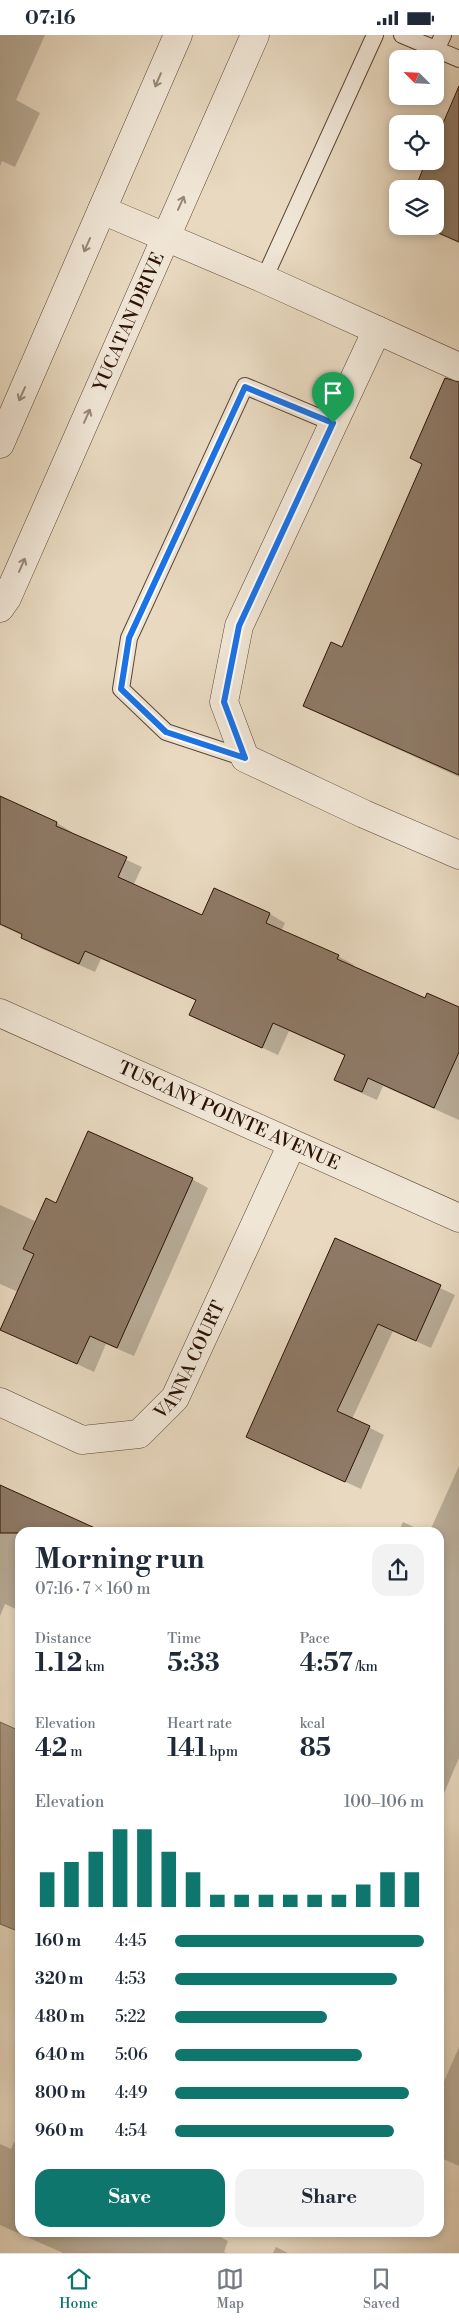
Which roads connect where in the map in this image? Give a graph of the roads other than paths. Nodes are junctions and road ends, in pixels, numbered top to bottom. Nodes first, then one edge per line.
1 (178, 35) edge
2 (255, 35) edge
3 (375, 35) edge
4 (402, 35) edge
5 (440, 42) edge
6 (459, 59) edge
7 (102, 210) junction
8 (166, 237) junction
9 (264, 279) junction
10 (377, 330) junction
11 (459, 367) edge
12 (333, 423) junction
13 (0, 444) edge
14 (0, 608) edge
15 (245, 758) junction
16 (459, 855) edge
17 (0, 1013) edge
18 (292, 1143) junction
19 (459, 1218) edge
20 (0, 1403) edge

1 -> 7 street
8 -> 2 street, YUCATAN DRIVE
3 - 9 lane
4 - 5 lane
5 - 6 lane
7 - 8 street
7 -> 13 street
8 - 9 street
14 -> 8 street, YUCATAN DRIVE
9 - 10 street
10 - 11 street
10 - 12 street
12 - 15 street
12 - 15 lane
15 - 16 street
17 - 18 street, TUSCANY POINTE AVENUE
18 - 19 street, TUSCANY POINTE AVENUE
18 - 20 street, VANNA COURT

